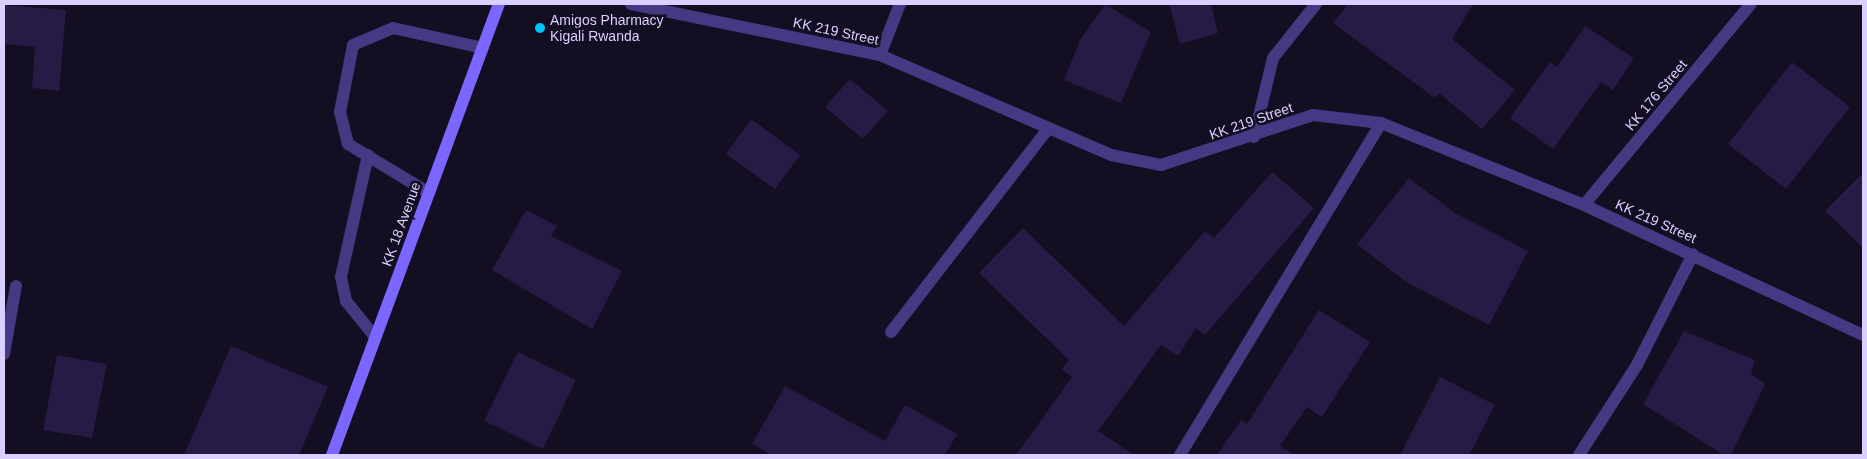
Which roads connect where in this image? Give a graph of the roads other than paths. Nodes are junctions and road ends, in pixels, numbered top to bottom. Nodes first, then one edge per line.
1 (498, 4) edge
2 (630, 4) edge
3 (900, 4) edge
4 (1316, 4) edge
5 (1751, 4) edge
6 (483, 48) junction
7 (880, 55) junction
8 (1380, 123) junction
9 (1048, 129) junction
10 (1254, 137) junction
11 (368, 155) junction
12 (429, 193) junction
13 (1584, 205) junction
14 (1693, 254) junction
15 (16, 286) dead end
16 (891, 332) dead end
17 (1863, 335) edge
18 (375, 337) junction
19 (4, 354) edge
20 (332, 455) edge
21 (1180, 455) edge
22 (1579, 455) edge

1 - 6 main road, KK 18 Avenue
2 - 7 street, KK 219 Street
3 - 7 street
4 - 10 street
5 - 13 street, KK 176 Street
6 - 11 street
6 - 12 main road, KK 18 Avenue
7 - 9 street, KK 219 Street
8 - 10 street, KK 219 Street
8 - 13 street, KK 219 Street
8 - 21 street
9 - 10 street, KK 219 Street
9 - 16 street
11 - 12 street
11 - 18 street
12 - 18 main road, KK 18 Avenue
13 - 14 street, KK 219 Street
14 - 17 street, KK 219 Street
14 - 22 street
15 - 19 street
18 - 20 main road, KK 18 Avenue

